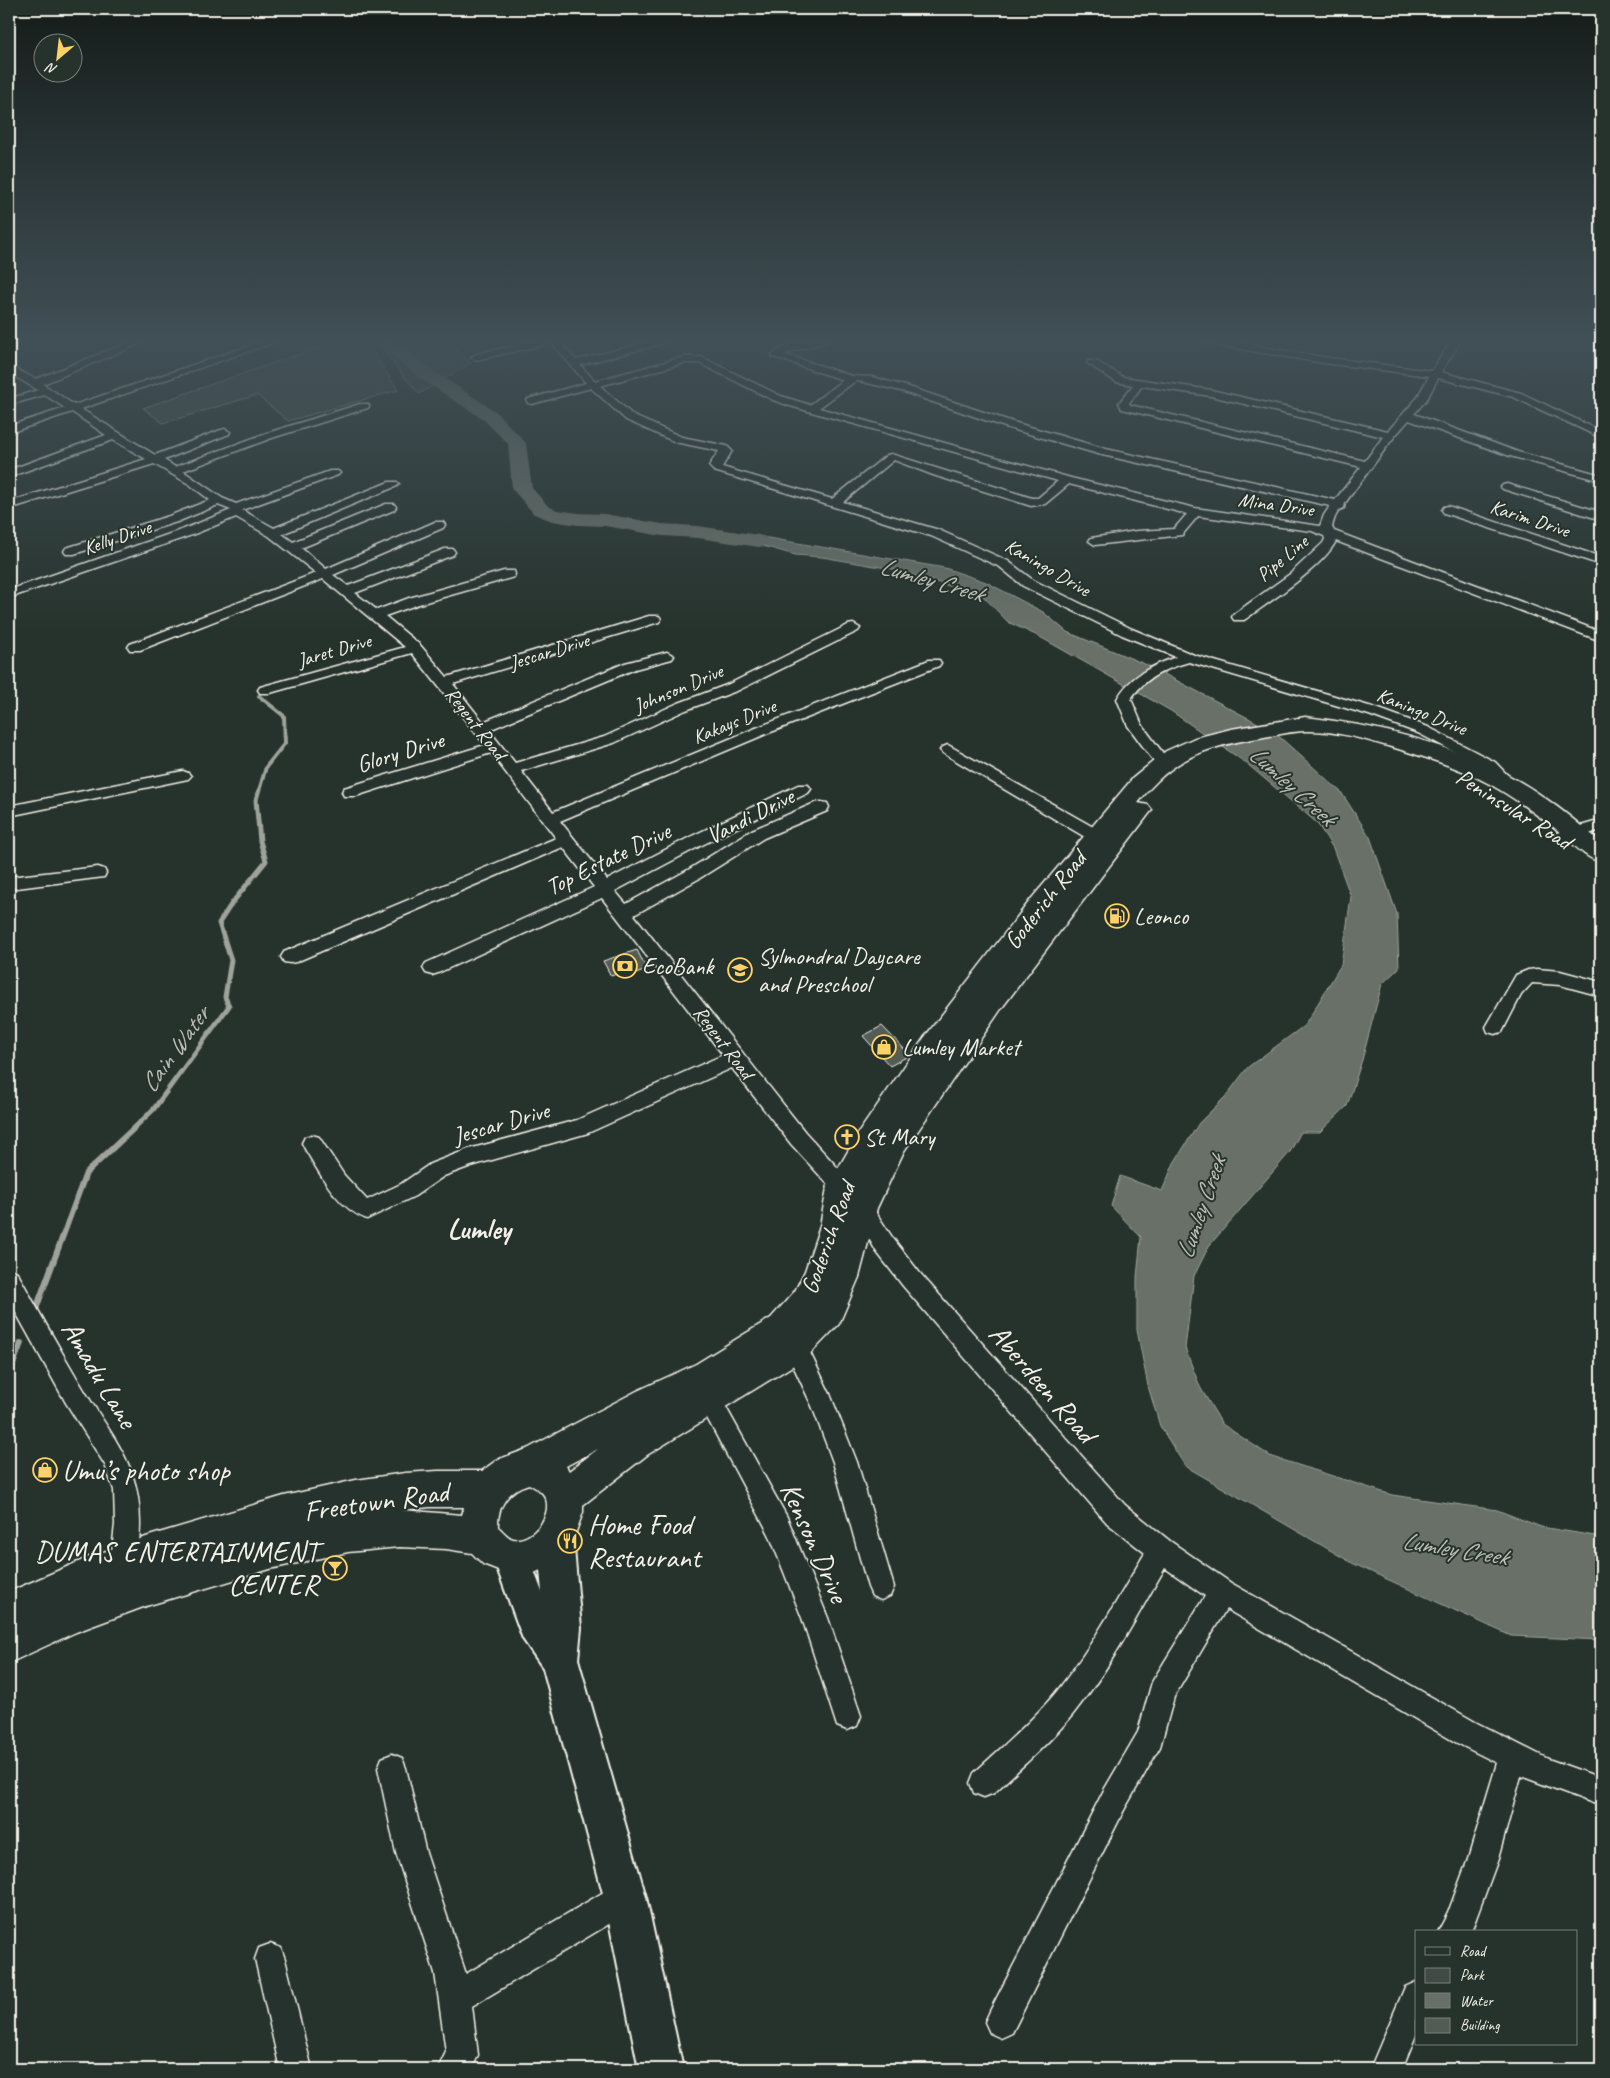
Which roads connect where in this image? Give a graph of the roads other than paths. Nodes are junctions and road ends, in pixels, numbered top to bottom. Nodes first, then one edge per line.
1 (114, 436) joint
2 (215, 436) edge
3 (268, 436) edge
4 (670, 436) edge
5 (908, 436) edge
6 (1048, 436) edge
7 (1250, 436) edge
8 (1389, 436) edge
9 (1464, 436) edge
10 (154, 460) junction
11 (1368, 465) junction
12 (174, 471) junction
13 (334, 473) dead end
14 (9, 474) edge
15 (1601, 478) edge
16 (1066, 480) junction
17 (393, 484) dead end
18 (1507, 487) dead end
19 (218, 501) junction
20 (833, 504) junction
21 (1340, 505) junction
22 (9, 506) edge
23 (390, 507) dead end
24 (236, 510) junction
25 (1448, 510) dead end
26 (1195, 512) junction
27 (1601, 516) edge
28 (439, 525) dead end
29 (273, 533) junction
30 (1328, 533) junction
31 (1095, 542) dead end
32 (292, 547) junction
33 (70, 550) dead end
34 (449, 552) dead end
35 (1601, 561) edge
36 (324, 574) junction
37 (509, 574) dead end
38 (346, 592) junction
39 (9, 594) edge
40 (376, 615) junction
41 (1238, 617) dead end
42 (654, 619) dead end
43 (853, 628) dead end
44 (1601, 636) edge
45 (134, 648) dead end
46 (414, 648) junction
47 (667, 656) dead end
48 (1189, 658) junction
49 (934, 663) dead end
50 (444, 682) junction
51 (1128, 688) joint
52 (265, 690) dead end
53 (481, 728) junction
54 (494, 747) junction
55 (948, 750) dead end
56 (1174, 761) junction
57 (512, 769) junction
58 (183, 776) dead end
59 (803, 789) dead end
60 (1502, 789) junction
61 (350, 792) dead end
62 (821, 807) dead end
63 (9, 811) edge
64 (551, 819) junction
65 (1601, 825) edge
66 (1569, 835) junction
67 (1096, 836) junction
68 (566, 840) junction
69 (1601, 854) edge
70 (1601, 868) edge
71 (98, 873) dead end
72 (9, 883) edge
73 (604, 889) junction
74 (623, 913) junction
75 (290, 957) dead end
76 (432, 968) dead end
77 (1601, 989) edge
78 (1495, 1027) dead end
79 (735, 1058) junction
80 (312, 1143) dead end
81 (852, 1198) junction
82 (9, 1279) edge
83 (795, 1346) junction
84 (709, 1399) junction
85 (531, 1466) junction
86 (490, 1489) junction
87 (565, 1496) junction
88 (481, 1536) junction
89 (555, 1538) junction
90 (1161, 1550) junction
91 (511, 1557) junction
92 (123, 1578) junction
93 (881, 1587) dead end
94 (1222, 1592) junction
95 (9, 1612) edge
96 (9, 1644) edge
97 (560, 1659) junction
98 (847, 1716) dead end
99 (1513, 1756) junction
100 (392, 1768) dead end
101 (984, 1783) dead end
102 (1601, 1792) edge
103 (625, 1897) junction
104 (1455, 1930) edge
105 (270, 1959) dead end
106 (455, 1998) junction
107 (1415, 2000) edge
108 (1001, 2022) dead end
109 (296, 2069) edge
110 (454, 2069) edge
111 (661, 2069) edge
112 (1386, 2069) edge

1 - 10 street, Regent Road
1 - 14 street
2 - 10 street
3 - 12 street
4 - 20 street, Kaningo Drive
5 - 16 street, Mina Drive
6 - 21 street
7 - 11 street
8 - 11 street, Pipe Line
9 - 15 street
10 - 12 street, Regent Road
10 - 22 street
11 - 21 street, Pipe Line
12 - 19 street, Regent Road
13 - 24 street, Kelly Drive
16 - 20 street
16 - 26 street, Mina Drive
17 - 29 street
18 - 27 street
19 - 24 street, Regent Road
19 - 33 street
20 - 48 street, Kaningo Drive
21 - 30 street, Pipe Line
23 - 32 street
24 - 29 street, Regent Road
24 - 39 street, Kelly Drive
25 - 35 street, Karim Drive
26 - 30 street, Mina Drive
26 - 31 street
28 - 36 street
29 - 32 street, Regent Road
30 - 41 street, Pipe Line
30 - 44 street, Mina Drive
32 - 36 street, Regent Road
34 - 38 street
36 - 38 street, Regent Road
36 - 45 street
37 - 40 street
38 - 40 street, Regent Road
40 - 46 street, Regent Road
42 - 50 street, Jescar Drive
43 - 57 street, Johnson Drive
46 - 50 street, Regent Road
46 - 52 street, Jaret Drive
47 - 53 street
48 - 51 street
48 - 60 street, Kaningo Drive
49 - 64 street, Kakays Drive
50 - 53 street, Regent Road
51 - 56 street
53 - 54 street, Regent Road
54 - 57 street, Regent Road
54 - 61 street, Glory Drive
55 - 67 street
56 - 60 main road, Peninsular Road
56 - 67 main road, Goderich Road
56 - 81 main road, Goderich Road
57 - 64 street, Regent Road
58 - 63 street
59 - 73 street, Top Estate Drive
60 - 66 main road, Peninsular Road
62 - 74 street, Vandi Drive
64 - 68 street, Regent Road
65 - 66 street
66 - 69 main road, Peninsular Road
66 - 70 main road, Peninsular Road
67 - 81 main road, Goderich Road
68 - 73 street, Regent Road
68 - 75 street
71 - 72 street
73 - 74 street, Regent Road
73 - 76 street, Top Estate Drive
74 - 79 street, Regent Road
77 - 78 street
79 - 80 street, Jescar Drive
79 - 81 street, Regent Road
81 - 83 main road, Goderich Road
81 - 85 main road, Goderich Road
81 - 90 street, Aberdeen Road
82 - 92 street, Amadu Lane
83 - 84 main road, Goderich Road
83 - 93 street
84 - 87 main road, Goderich Road
84 - 98 street, Kenson Drive
85 - 86 main road
85 - 87 main road
86 - 88 main road
86 - 92 main road, Freetown Road
87 - 89 main road
88 - 91 main road
88 - 92 main road, Freetown Road
89 - 91 main road
89 - 97 main road
90 - 94 street, Aberdeen Road
90 - 101 street
91 - 97 main road
92 - 95 main road, Freetown Road
92 - 96 main road, Freetown Road
94 - 99 street
94 - 108 street
97 - 103 main road
99 - 102 street
99 - 104 street
100 - 106 street
103 - 106 street
103 - 111 main road
105 - 109 street
106 - 110 street
107 - 112 street

